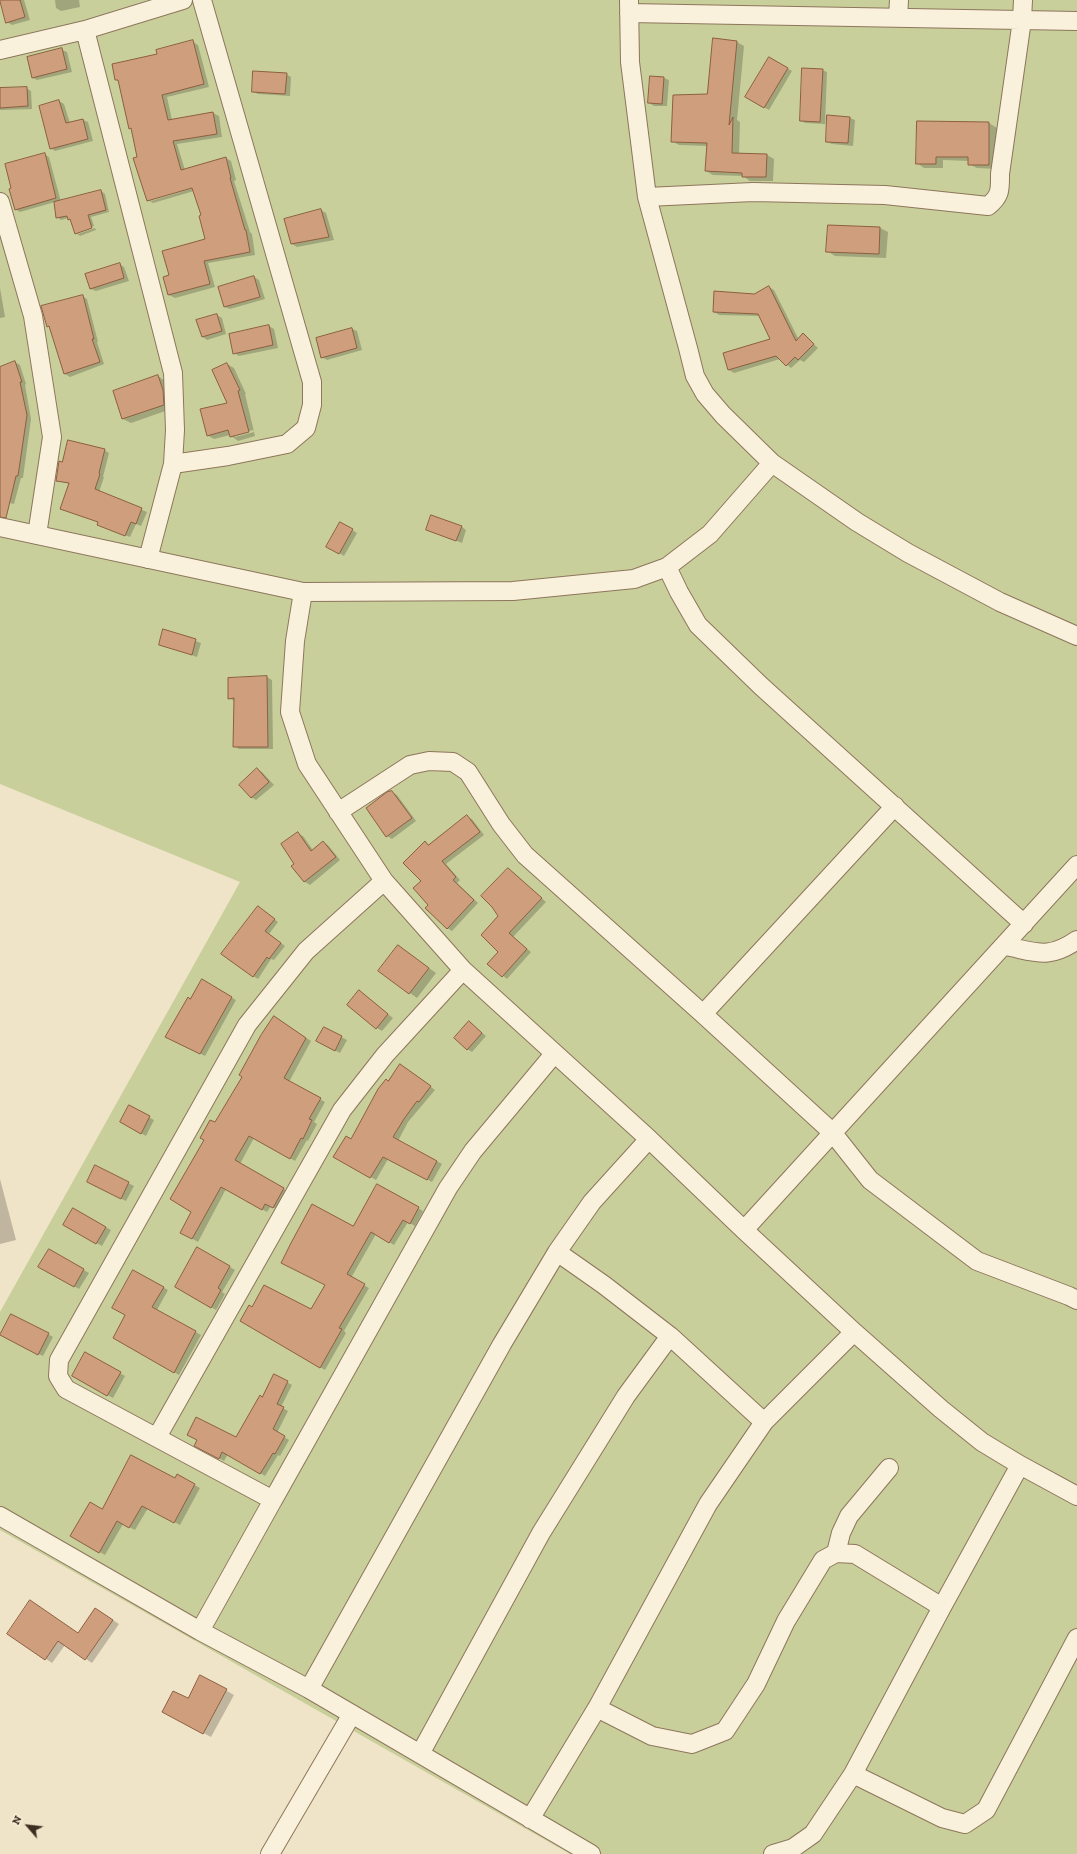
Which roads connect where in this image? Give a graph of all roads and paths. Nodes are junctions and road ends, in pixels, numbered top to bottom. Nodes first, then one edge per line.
1 (183, 0) edge
2 (202, 0) edge
3 (899, 0) edge
4 (1023, 0) edge
5 (629, 7) edge
6 (898, 18) junction
7 (1022, 20) junction
8 (1077, 21) edge
9 (86, 30) junction
10 (0, 50) edge
11 (647, 197) junction
12 (0, 202) edge
13 (772, 463) junction
14 (173, 464) junction
15 (0, 527) edge
16 (37, 535) junction
17 (148, 559) junction
18 (667, 567) junction
19 (303, 592) junction
20 (1077, 636) edge
21 (895, 806) junction
22 (338, 812) junction
23 (1077, 865) edge
24 (384, 882) junction
25 (1024, 924) junction
26 (1077, 940) edge
27 (1005, 946) junction
28 (463, 970) junction
29 (703, 1014) junction
30 (554, 1054) junction
31 (832, 1132) junction
32 (650, 1139) junction
33 (744, 1230) junction
34 (557, 1252) junction
35 (1077, 1300) edge
36 (854, 1332) junction
37 (670, 1336) junction
38 (764, 1422) junction
39 (157, 1437) junction
40 (1020, 1465) junction
41 (889, 1468) dead end
42 (1077, 1496) edge
43 (273, 1500) junction
44 (0, 1516) edge
45 (836, 1553) junction
46 (942, 1607) junction
47 (200, 1631) junction
48 (1077, 1638) edge
49 (309, 1688) junction
50 (597, 1708) junction
51 (352, 1714) junction
52 (420, 1754) junction
53 (853, 1774) junction
54 (530, 1819) junction
55 (270, 1854) edge
56 (590, 1854) edge
57 (773, 1854) edge

1 - 9 street
2 - 14 street
3 - 6 street
4 - 7 street
5 - 6 street
5 - 11 street
6 - 7 street
7 - 8 street
7 - 11 street
9 - 10 street
9 - 14 street
11 - 13 street
12 - 16 street
13 - 18 street
13 - 20 street
14 - 17 street
15 - 16 street
16 - 17 street
17 - 19 street
18 - 19 street
18 - 21 street
19 - 22 street
21 - 25 street
21 - 29 street
22 - 24 street
22 - 29 street
23 - 25 street
24 - 28 street
24 - 39 street
25 - 27 street
26 - 27 street
27 - 31 street
28 - 30 street
28 - 39 street
29 - 31 street
30 - 32 street
30 - 43 street
31 - 33 street
31 - 35 street
32 - 33 street
32 - 34 street
33 - 36 street
34 - 37 street
34 - 49 street
36 - 38 street
36 - 40 street
37 - 38 street
37 - 52 street
38 - 50 street
39 - 43 street
40 - 42 street
40 - 46 street
41 - 45 street
43 - 47 street
44 - 47 street
45 - 46 street
45 - 50 street
46 - 53 street
47 - 49 street
48 - 53 street
49 - 51 street
50 - 54 street
51 - 52 street
51 - 55 street
52 - 54 street
53 - 57 street
54 - 56 street

